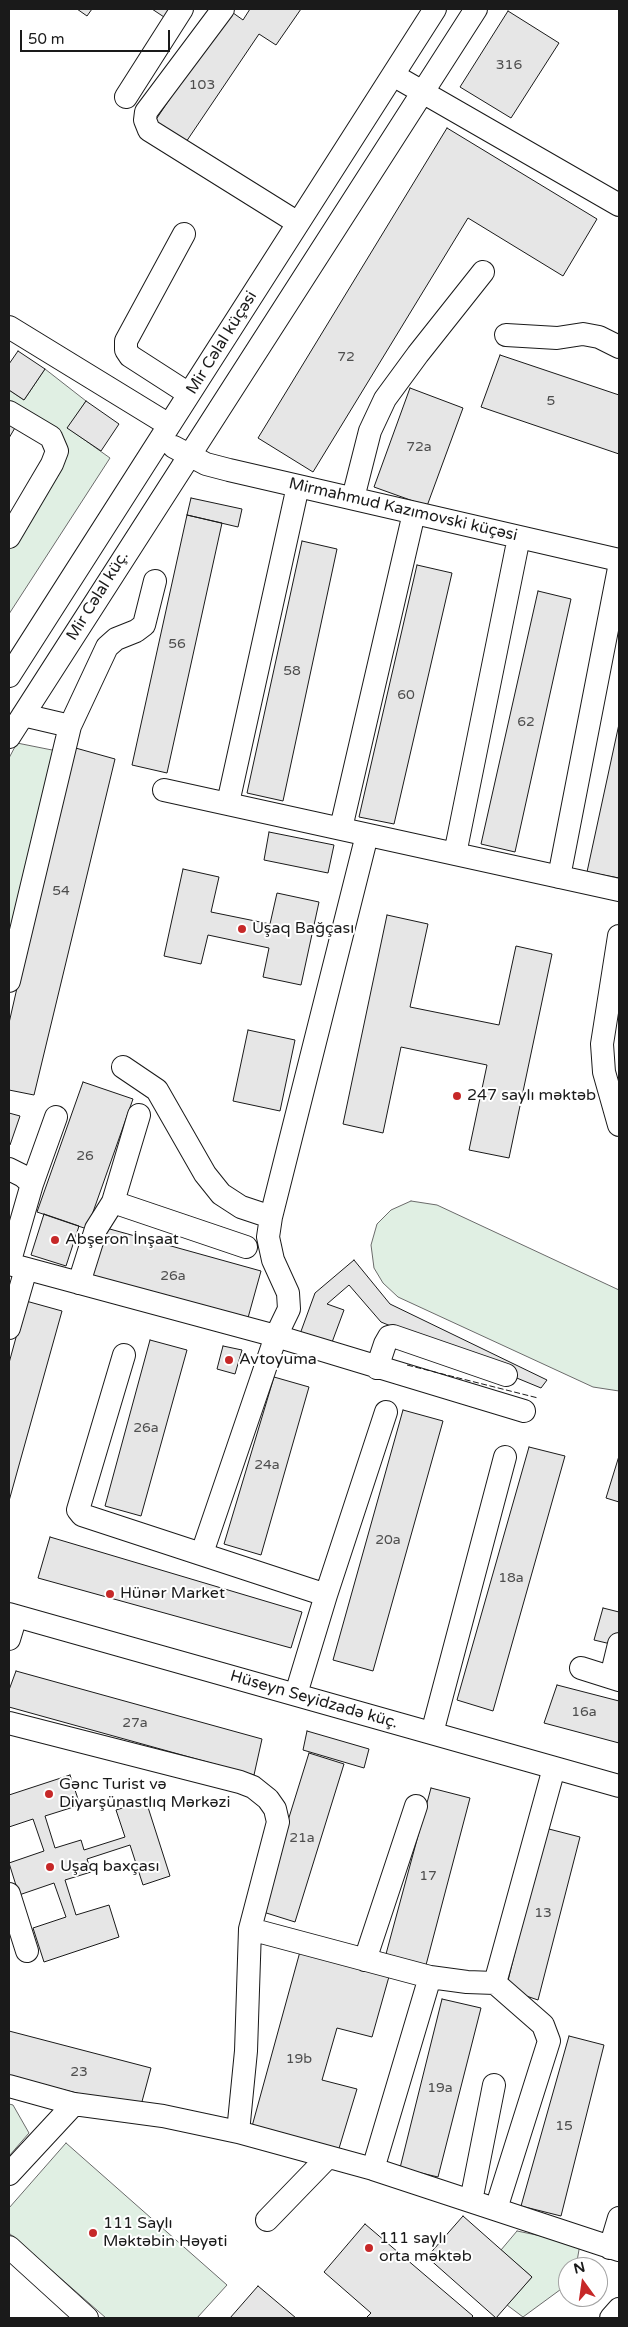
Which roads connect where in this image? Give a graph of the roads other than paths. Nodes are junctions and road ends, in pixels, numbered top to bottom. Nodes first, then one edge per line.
1 (182, 9) edge
2 (223, 9) edge
3 (435, 9) edge
4 (476, 9) edge
5 (392, 75) junction
6 (422, 92) junction
7 (126, 97) dead end
8 (619, 205) edge
9 (298, 223) junction
10 (184, 234) dead end
11 (483, 272) dead end
12 (10, 330) edge
13 (506, 335) dead end
14 (619, 347) edge
15 (189, 394) junction
16 (9, 412) edge
17 (165, 432) junction
18 (187, 456) junction
19 (298, 486) junction
20 (353, 498) junction
21 (414, 513) junction
22 (9, 537) edge
23 (519, 537) junction
24 (619, 560) edge
25 (619, 568) edge
26 (155, 581) dead end
27 (9, 676) edge
28 (23, 715) junction
29 (70, 726) junction
30 (9, 737) edge
31 (164, 790) dead end
32 (228, 803) junction
33 (342, 828) junction
34 (367, 835) junction
35 (455, 854) junction
36 (559, 877) junction
37 (619, 890) edge
38 (619, 936) edge
39 (12, 958) edge
40 (9, 981) edge
41 (123, 1067) dead end
42 (139, 1115) dead end
43 (56, 1118) dead end
44 (619, 1126) edge
45 (9, 1169) edge
46 (32, 1184) junction
47 (114, 1202) junction
48 (271, 1217) junction
49 (246, 1247) dead end
50 (15, 1266) edge
51 (79, 1283) junction
52 (9, 1328) edge
53 (276, 1336) junction
54 (124, 1355) dead end
55 (377, 1368) junction
56 (506, 1375) dead end
57 (524, 1411) dead end
58 (386, 1412) dead end
59 (505, 1457) dead end
60 (202, 1554) junction
61 (326, 1595) junction
62 (12, 1615) edge
63 (9, 1639) edge
64 (619, 1644) edge
65 (581, 1668) dead end
66 (615, 1679) edge
67 (296, 1694) junction
68 (9, 1723) edge
69 (432, 1733) junction
70 (554, 1768) junction
71 (619, 1786) edge
72 (416, 1806) dead end
73 (9, 1894) edge
74 (250, 1929) junction
75 (27, 1951) dead end
76 (365, 1960) junction
77 (430, 1977) junction
78 (495, 1983) junction
79 (9, 2086) edge
80 (494, 2086) dead end
81 (74, 2104) junction
82 (238, 2132) junction
83 (328, 2157) junction
84 (373, 2169) junction
85 (9, 2174) edge
86 (470, 2201) junction
87 (496, 2209) junction
88 (619, 2218) edge
89 (266, 2220) dead end
90 (9, 2247) edge
91 (615, 2249) edge
92 (619, 2309) edge
93 (86, 2318) edge
94 (611, 2318) edge

1 - 7 street
2 - 9 street
3 - 5 street, Mir Cəlal küçəsi
4 - 6 street, Mir Cəlal küçəsi
5 - 6 street
5 - 9 street, Mir Cəlal küçəsi
6 - 8 street
6 - 18 street, Mir Cəlal küçəsi
9 - 15 street, Mir Cəlal küçəsi
10 - 15 street
11 - 20 street
12 - 17 street, Mirmahmud Kazımovski küçəsi
13 - 14 street
15 - 17 street, Mir Cəlal küçəsi
16 - 22 street
17 - 18 street, Mirmahmud Kazımovski küçəsi
17 - 27 street, Mir Cəlal küçəsi
18 - 19 street, Mirmahmud Kazımovski küçəsi
18 - 28 street, Mir Cəlal küç.
19 - 20 street, Mirmahmud Kazımovski küçəsi
19 - 32 street
20 - 21 street, Mirmahmud Kazımovski küçəsi
21 - 23 street, Mirmahmud Kazımovski küçəsi
21 - 33 street
23 - 24 street, Mirmahmud Kazımovski küçəsi
23 - 35 street
25 - 36 street
26 - 29 street
28 - 29 street
28 - 30 street, Mir Cəlal küç.
29 - 39 street
31 - 32 street
32 - 33 street
33 - 34 street
34 - 35 street
34 - 48 street
35 - 36 street
36 - 37 street
38 - 44 street
39 - 40 street
41 - 48 street
42 - 47 street
43 - 46 street
45 - 46 street
46 - 50 street
47 - 49 street
47 - 51 street
48 - 53 street
50 - 51 street
50 - 52 street
51 - 53 street
53 - 55 street
53 - 60 street
54 - 60 street
55 - 56 street
55 - 57 street
58 - 61 street
59 - 69 street
60 - 61 street
61 - 67 street
62 - 63 street
62 - 67 street, Hüseyn Seyidzadə küç.
64 - 66 street
65 - 66 street
67 - 69 street, Hüseyn Seyidzadə küç.
68 - 74 street
69 - 70 street, Hüseyn Seyidzadə küç.
70 - 71 street, Hüseyn Seyidzadə küç.
70 - 78 street
72 - 76 street
73 - 75 street
74 - 76 street
74 - 82 street
76 - 77 street
77 - 78 street
77 - 84 street
78 - 87 street
79 - 81 street
80 - 86 street
81 - 82 street
81 - 85 street
82 - 83 street
83 - 84 street
83 - 89 street
84 - 86 street
86 - 87 street
87 - 91 street
88 - 91 street
90 - 93 street
92 - 94 street

